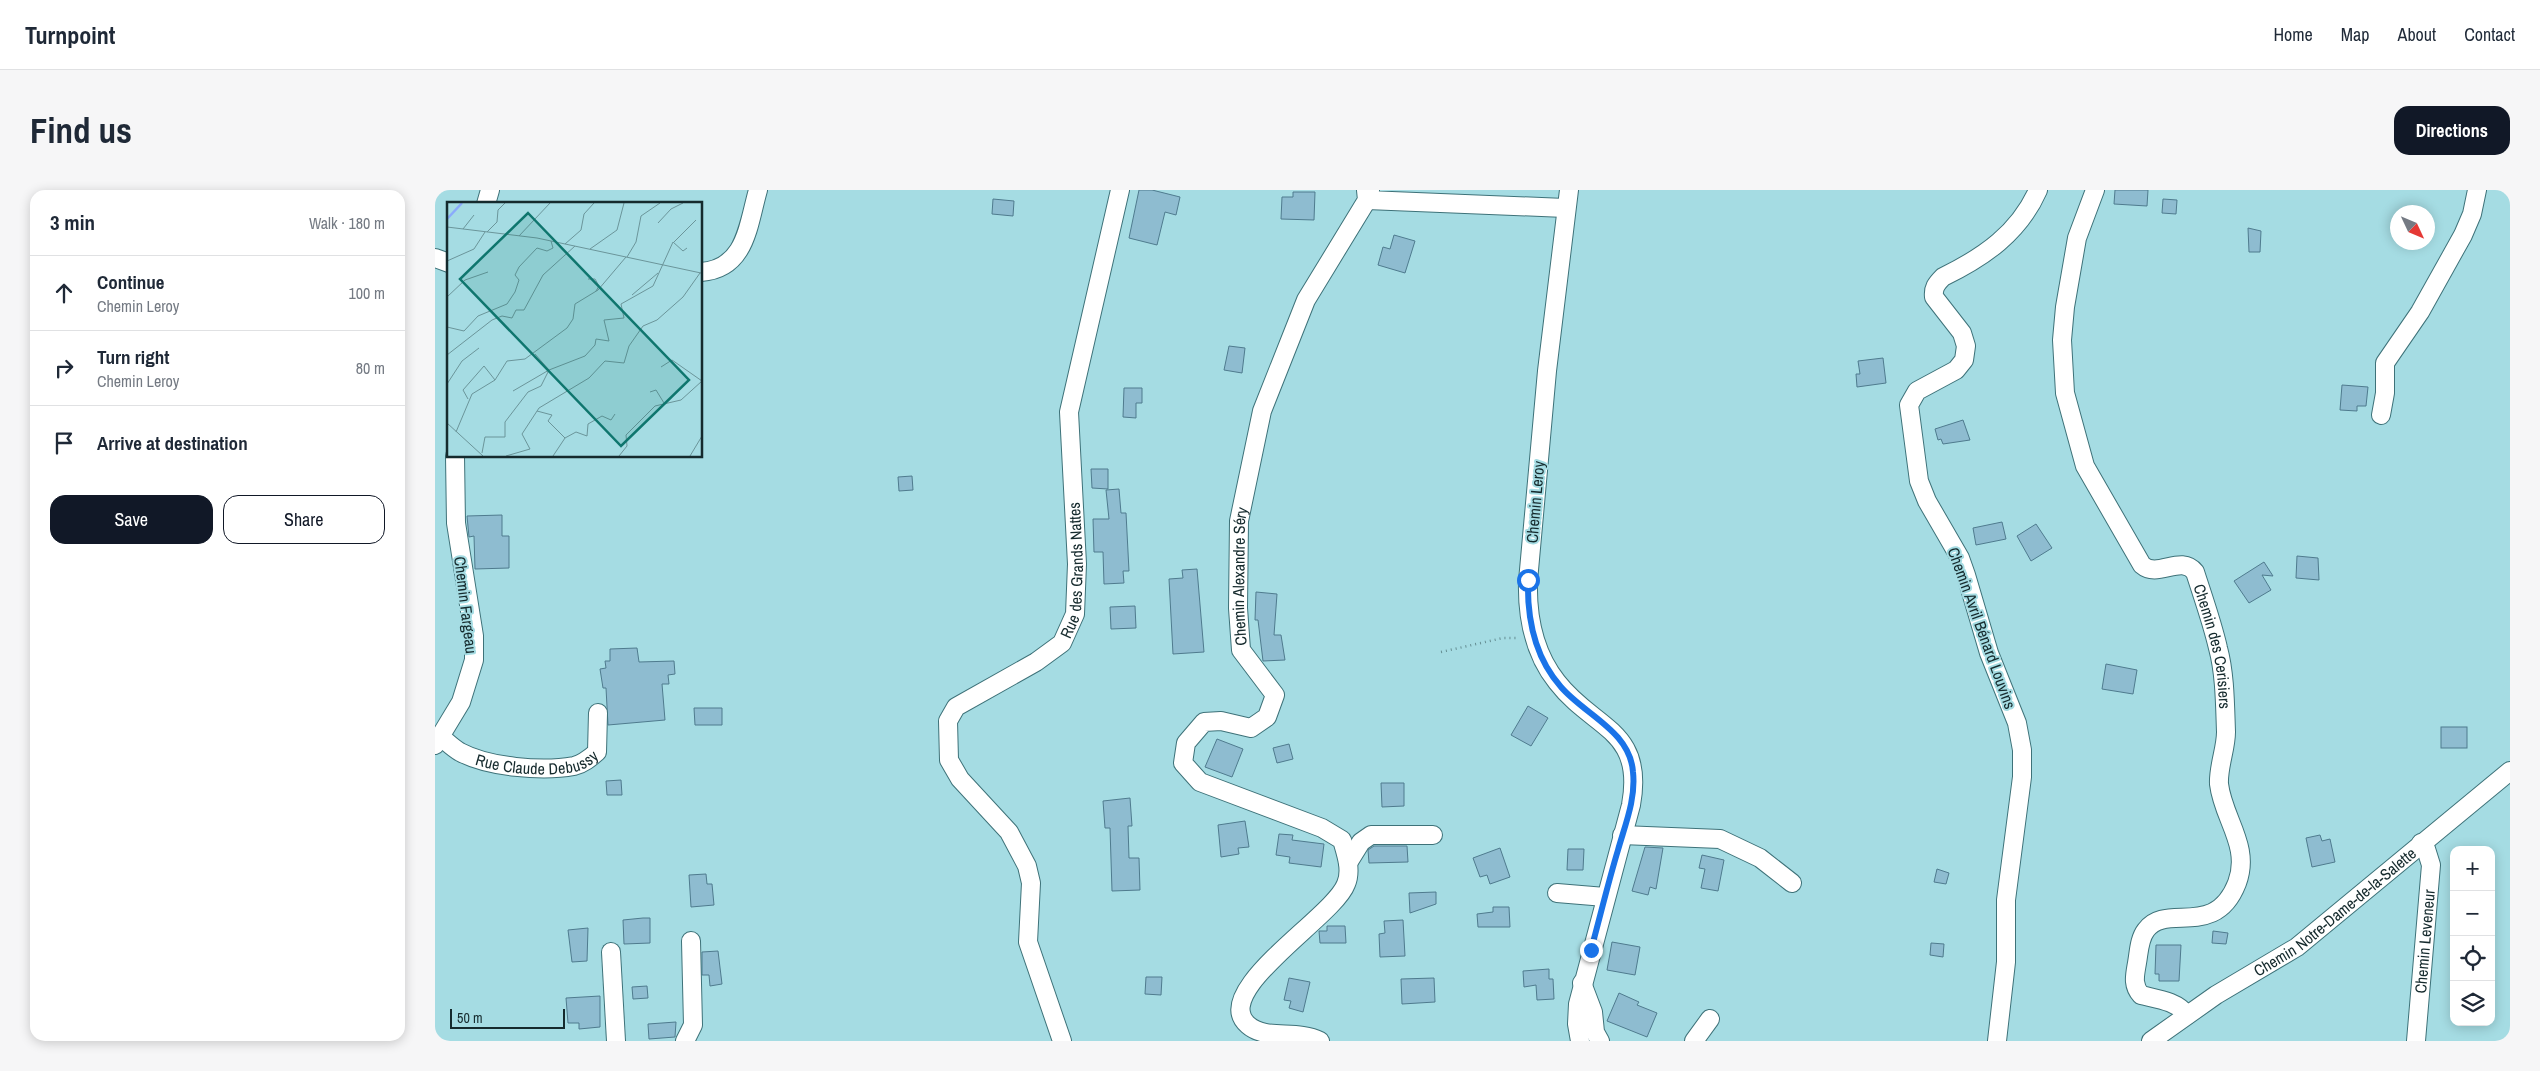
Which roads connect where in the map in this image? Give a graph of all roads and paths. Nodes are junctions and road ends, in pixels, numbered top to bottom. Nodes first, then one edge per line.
1 (758, 190) edge
2 (1120, 190) edge
3 (1569, 190) edge
4 (2039, 190) edge
5 (2095, 190) edge
6 (2477, 190) edge
7 (1368, 193) edge
8 (1565, 208) junction
9 (435, 258) edge
10 (447, 262) edge
11 (703, 272) edge
12 (2381, 415) dead end
13 (455, 458) edge
14 (1534, 635) junction
15 (1441, 652) dead end
16 (598, 713) dead end
17 (438, 741) edge
18 (2510, 771) edge
19 (1433, 835) dead end
20 (1622, 835) junction
21 (2421, 844) junction
22 (1349, 863) junction
23 (1792, 883) dead end
24 (1557, 893) dead end
25 (1605, 897) junction
26 (691, 941) dead end
27 (611, 952) dead end
28 (1582, 983) junction
29 (2187, 1015) junction
30 (1710, 1019) dead end
31 (615, 1041) edge
32 (685, 1041) edge
33 (1063, 1041) edge
34 (1320, 1041) edge
35 (1580, 1041) edge
36 (1600, 1041) edge
37 (1694, 1041) edge
38 (1997, 1041) edge
39 (2151, 1041) edge
40 (2416, 1041) edge

1 - 11 street
2 - 33 street, Rue des Grands Nattes
3 - 8 street, Chemin Leroy
4 - 38 street, Chemin Avril Bénard Louvins
5 - 29 street, Chemin des Cerisiers
6 - 12 street
7 - 8 street
7 - 22 street, Chemin Alexandre Séry
8 - 14 street, Chemin Leroy
9 - 10 street
13 - 17 street, Chemin Fargeau
14 - 15 path
14 - 20 street, Chemin Leroy
16 - 17 street, Rue Claude Debussy
18 - 21 street, Chemin Notre-Dame-de-la-Salette
19 - 22 street, Chemin Alexandre Séry
20 - 23 street
20 - 25 street, Chemin Leroy
21 - 29 street, Chemin Notre-Dame-de-la-Salette
21 - 40 street, Chemin Leveneur
22 - 34 street, Chemin Alexandre Séry
24 - 25 street
25 - 28 street, Chemin Leroy
26 - 32 street
27 - 31 street
28 - 35 street, Chemin Leroy
28 - 36 street
29 - 39 street, Chemin Notre-Dame-de-la-Salette
30 - 37 street

